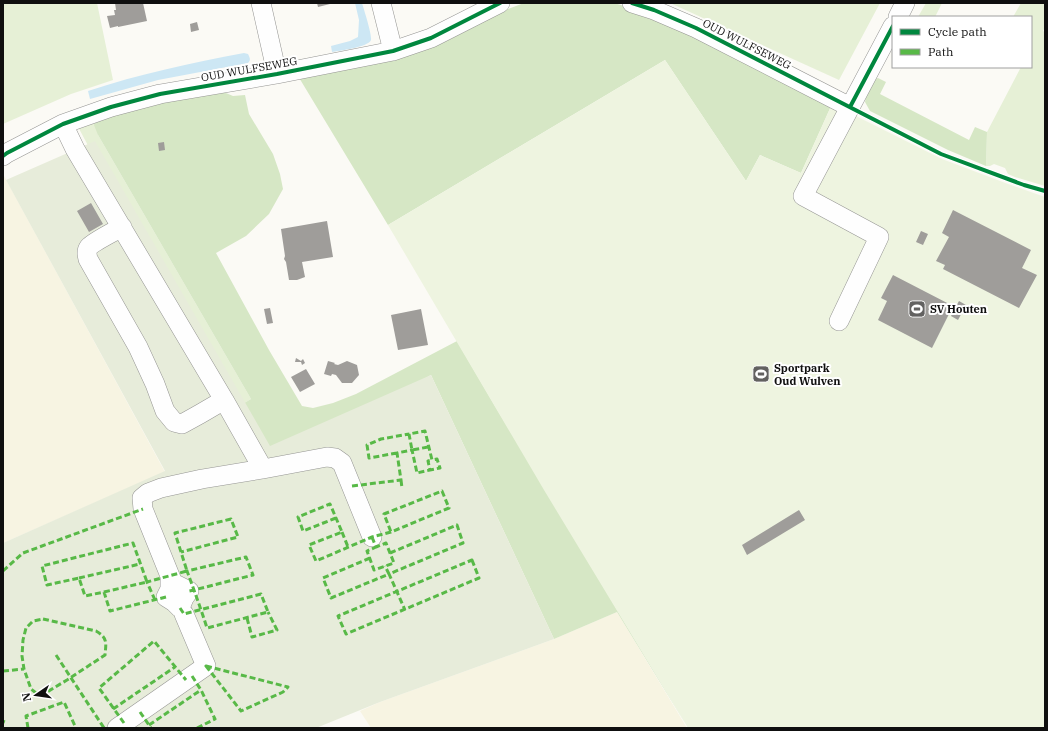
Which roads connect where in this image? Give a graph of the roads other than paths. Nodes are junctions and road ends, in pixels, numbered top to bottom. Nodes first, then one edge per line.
1 (261, 3) edge
2 (381, 3) edge
3 (500, 3) edge
4 (632, 3) edge
5 (905, 3) edge
6 (898, 16) edge
7 (892, 28) edge
8 (393, 51) junction
9 (276, 74) junction
10 (850, 107) junction
11 (63, 124) junction
12 (3, 156) edge
13 (122, 227) junction
14 (839, 321) dead end
15 (224, 400) junction
16 (263, 469) junction
17 (372, 537) dead end
18 (170, 576) dead end
19 (184, 614) dead end
20 (117, 728) edge

1 - 9 street
2 - 8 street
3 - 8 street, OUD WULFSEWEG
4 - 10 street, OUD WULFSEWEG
5 - 6 street
7 - 10 street
8 - 9 street, OUD WULFSEWEG
9 - 11 street, OUD WULFSEWEG
10 - 14 street
11 - 12 street, OUD WULFSEWEG
11 - 13 street
13 - 15 street
13 - 15 street
15 - 16 street
16 - 17 street
16 - 18 street
19 - 20 street

